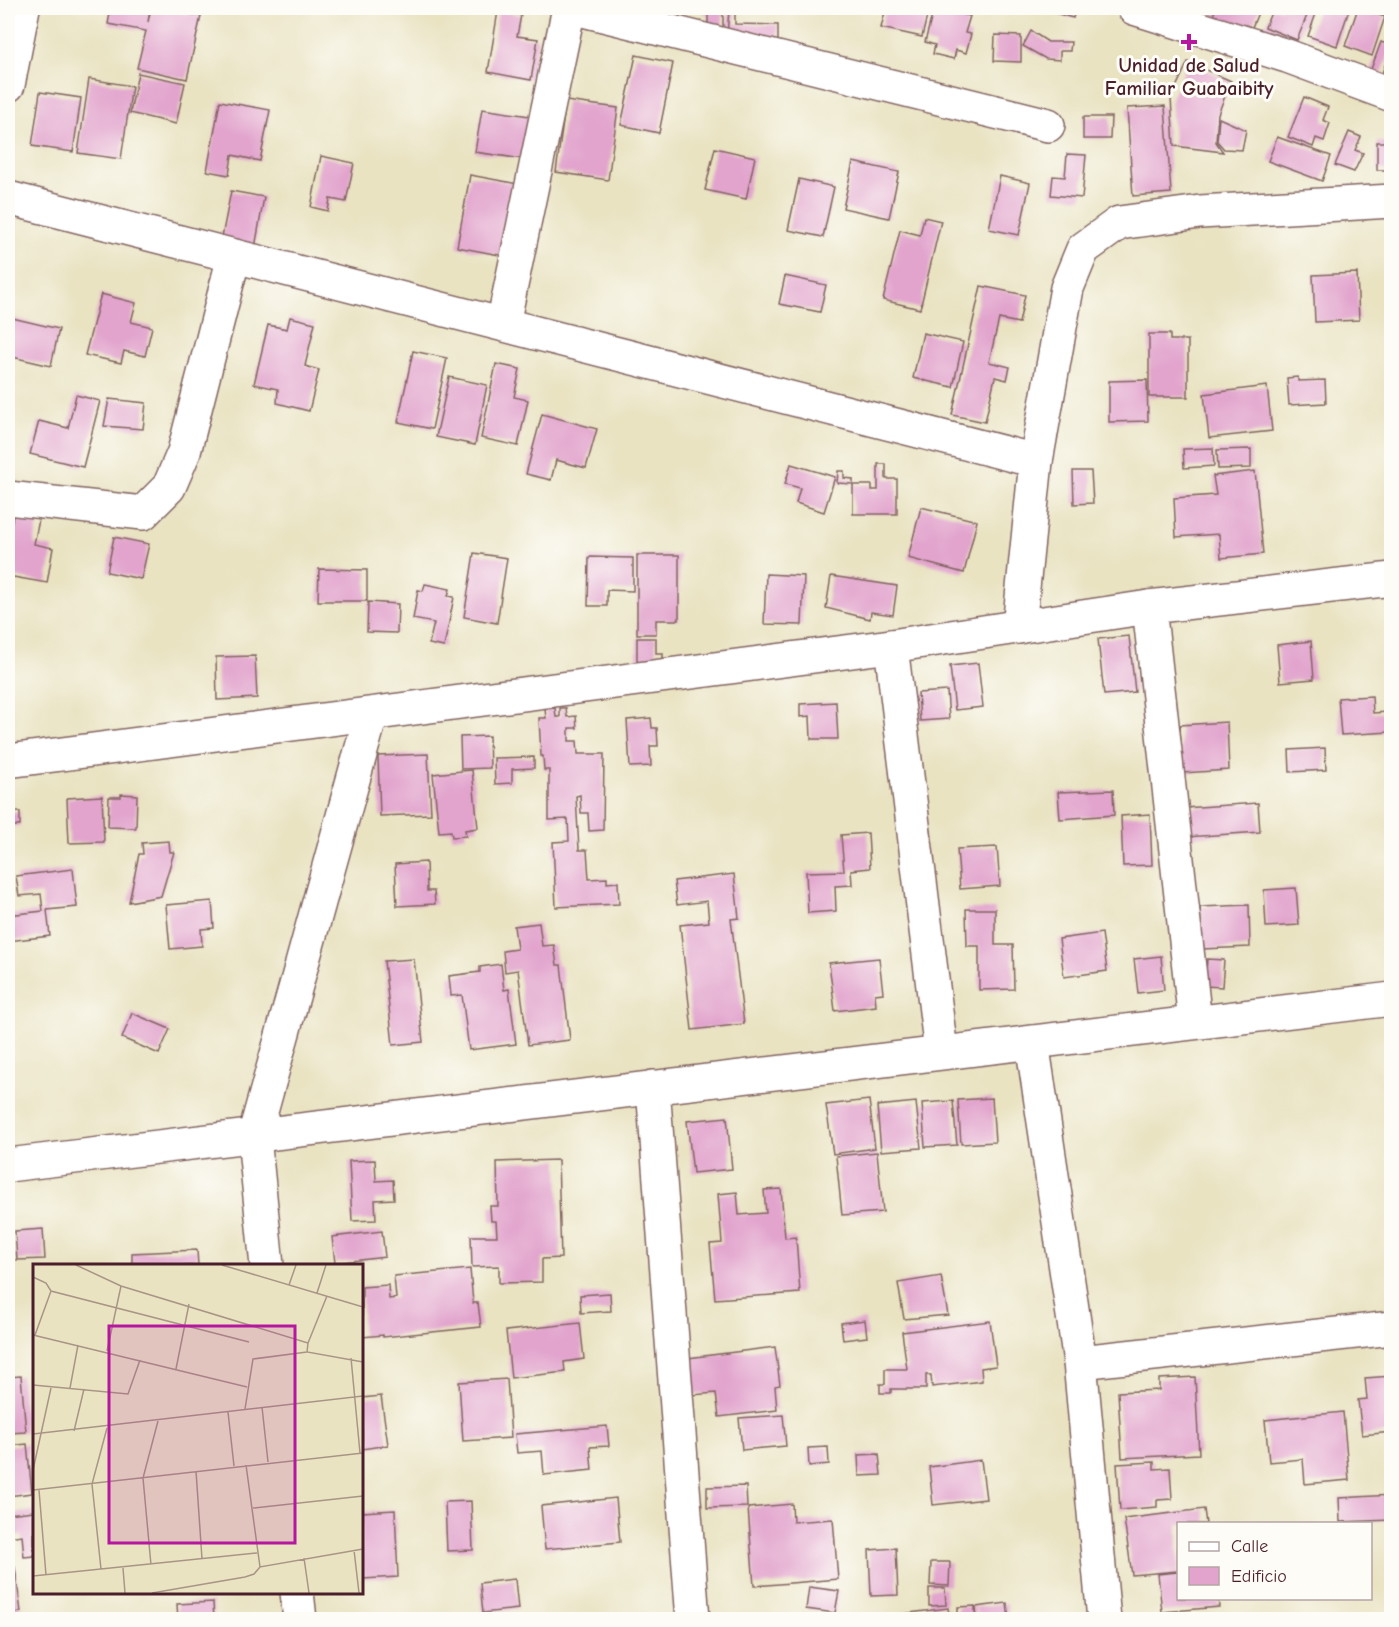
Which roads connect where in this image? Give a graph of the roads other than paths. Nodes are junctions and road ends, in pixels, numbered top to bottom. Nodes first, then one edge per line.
1 (23, 8) edge
2 (569, 8) edge
3 (575, 8) edge
4 (1134, 8) edge
5 (8, 85) edge
6 (1392, 95) edge
7 (1048, 125) dead end
8 (8, 198) edge
9 (1392, 201) edge
10 (234, 255) junction
11 (503, 324) junction
12 (1036, 461) junction
13 (8, 498) edge
14 (1392, 579) edge
15 (1149, 607) junction
16 (1019, 627) junction
17 (891, 646) junction
18 (371, 715) junction
19 (8, 761) edge
20 (1392, 999) edge
21 (1194, 1022) junction
22 (1032, 1042) junction
23 (941, 1052) junction
24 (652, 1087) junction
25 (254, 1137) junction
26 (8, 1165) edge
27 (267, 1264) edge
28 (1392, 1328) edge
29 (1080, 1362) junction
30 (297, 1594) edge
31 (300, 1620) edge
32 (693, 1620) edge
33 (1104, 1620) edge

1 - 5 street
2 - 11 street
3 - 7 street
4 - 6 street
8 - 10 street
9 - 12 street
10 - 11 street
10 - 13 street
11 - 12 street
12 - 16 street
14 - 15 street
15 - 16 street
15 - 21 street
16 - 17 street
17 - 18 street
17 - 23 street
18 - 19 street
18 - 25 street
20 - 21 street
21 - 22 street
22 - 23 street
22 - 29 street
23 - 24 street
24 - 25 street
24 - 32 street
25 - 26 street
25 - 27 street
28 - 29 street
29 - 33 street
30 - 31 street

